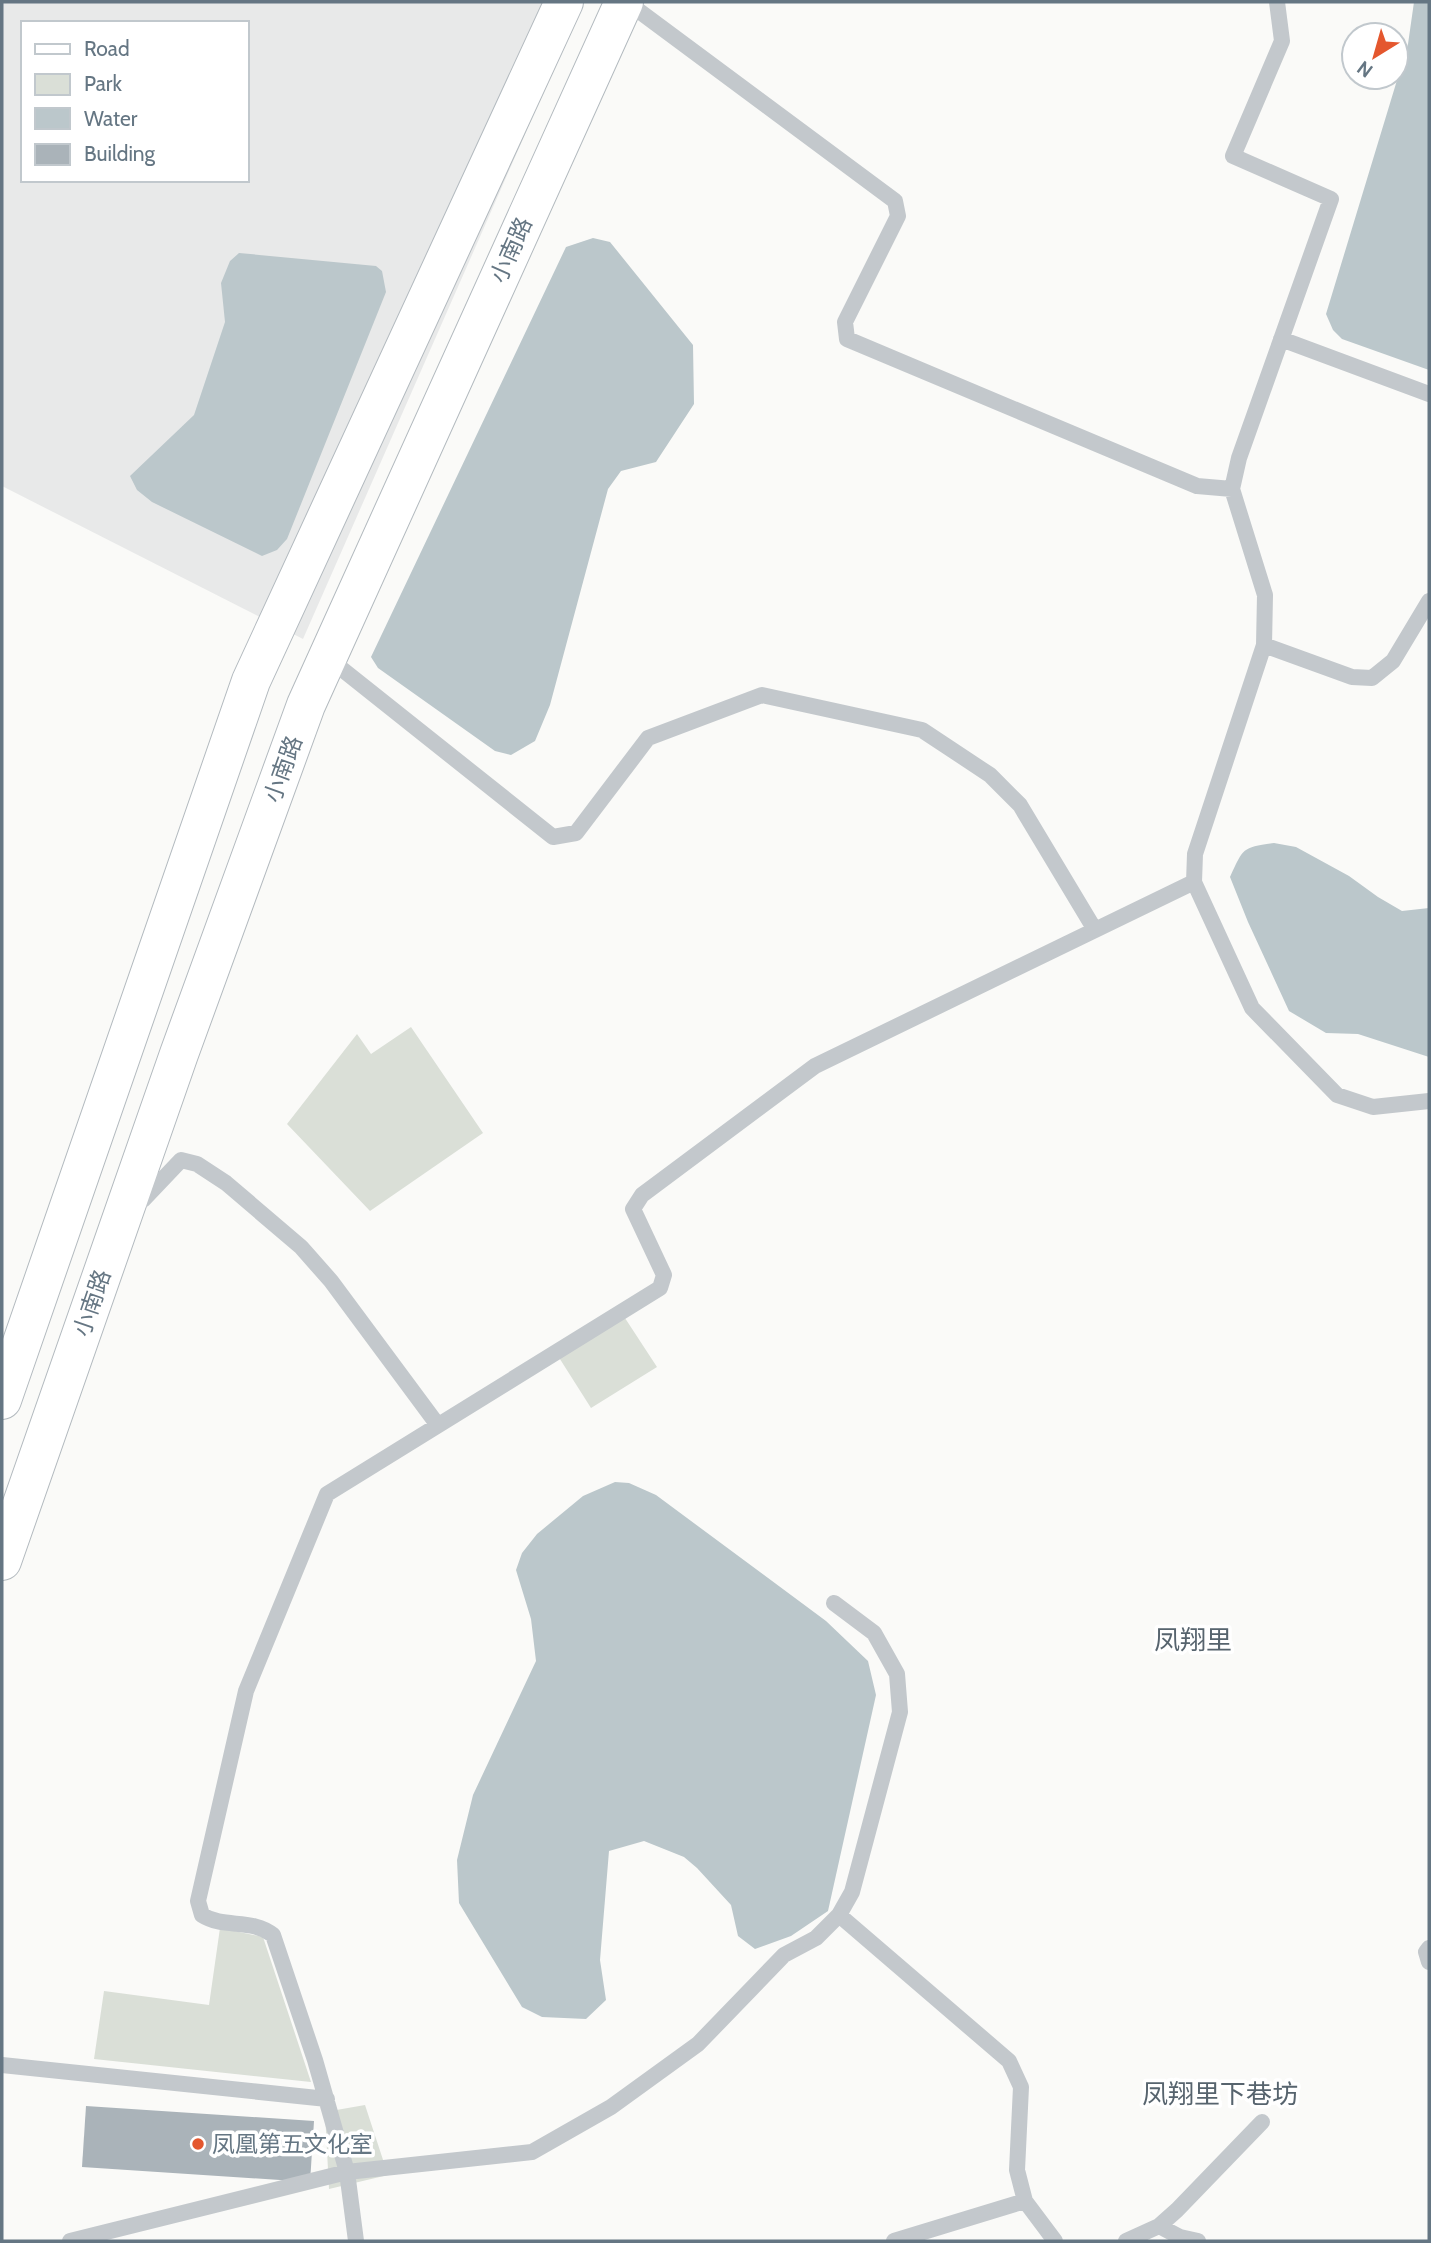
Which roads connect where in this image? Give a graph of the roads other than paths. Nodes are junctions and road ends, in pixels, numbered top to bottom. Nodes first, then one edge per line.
1 (564, 2) edge
2 (625, 2) edge
3 (1277, 2) edge
4 (1281, 339) junction
5 (1429, 394) edge
6 (1232, 489) junction
7 (1429, 601) edge
8 (1264, 645) junction
9 (327, 657) junction
10 (1194, 882) junction
11 (1094, 930) junction
12 (1429, 1101) edge
13 (129, 1199) junction
14 (2, 1400) edge
15 (437, 1424) junction
16 (2, 1561) edge
17 (834, 1603) dead end
18 (839, 1915) junction
19 (1429, 1948) edge
20 (1429, 1962) edge
21 (2, 2065) edge
22 (327, 2099) junction
23 (1262, 2122) dead end
24 (347, 2172) junction
25 (1025, 2200) junction
26 (1159, 2226) junction
27 (70, 2241) edge
28 (356, 2241) edge
29 (894, 2241) edge
30 (1055, 2241) edge
31 (1126, 2241) edge
32 (1198, 2241) edge

1 - 14 main road
2 - 6 lane
2 - 9 main road, 小南路
3 - 4 lane
4 - 5 lane
4 - 6 lane
6 - 8 lane
7 - 8 lane
8 - 10 lane
9 - 11 lane
9 - 13 main road, 小南路
10 - 11 lane
10 - 12 lane
11 - 15 lane
13 - 15 lane
13 - 16 main road, 小南路
15 - 22 lane
17 - 18 lane
18 - 24 lane
18 - 25 lane
19 - 20 lane
21 - 22 lane
22 - 24 lane
23 - 26 lane
24 - 27 lane
24 - 28 lane
25 - 29 lane
25 - 30 lane
26 - 31 lane
26 - 32 lane

